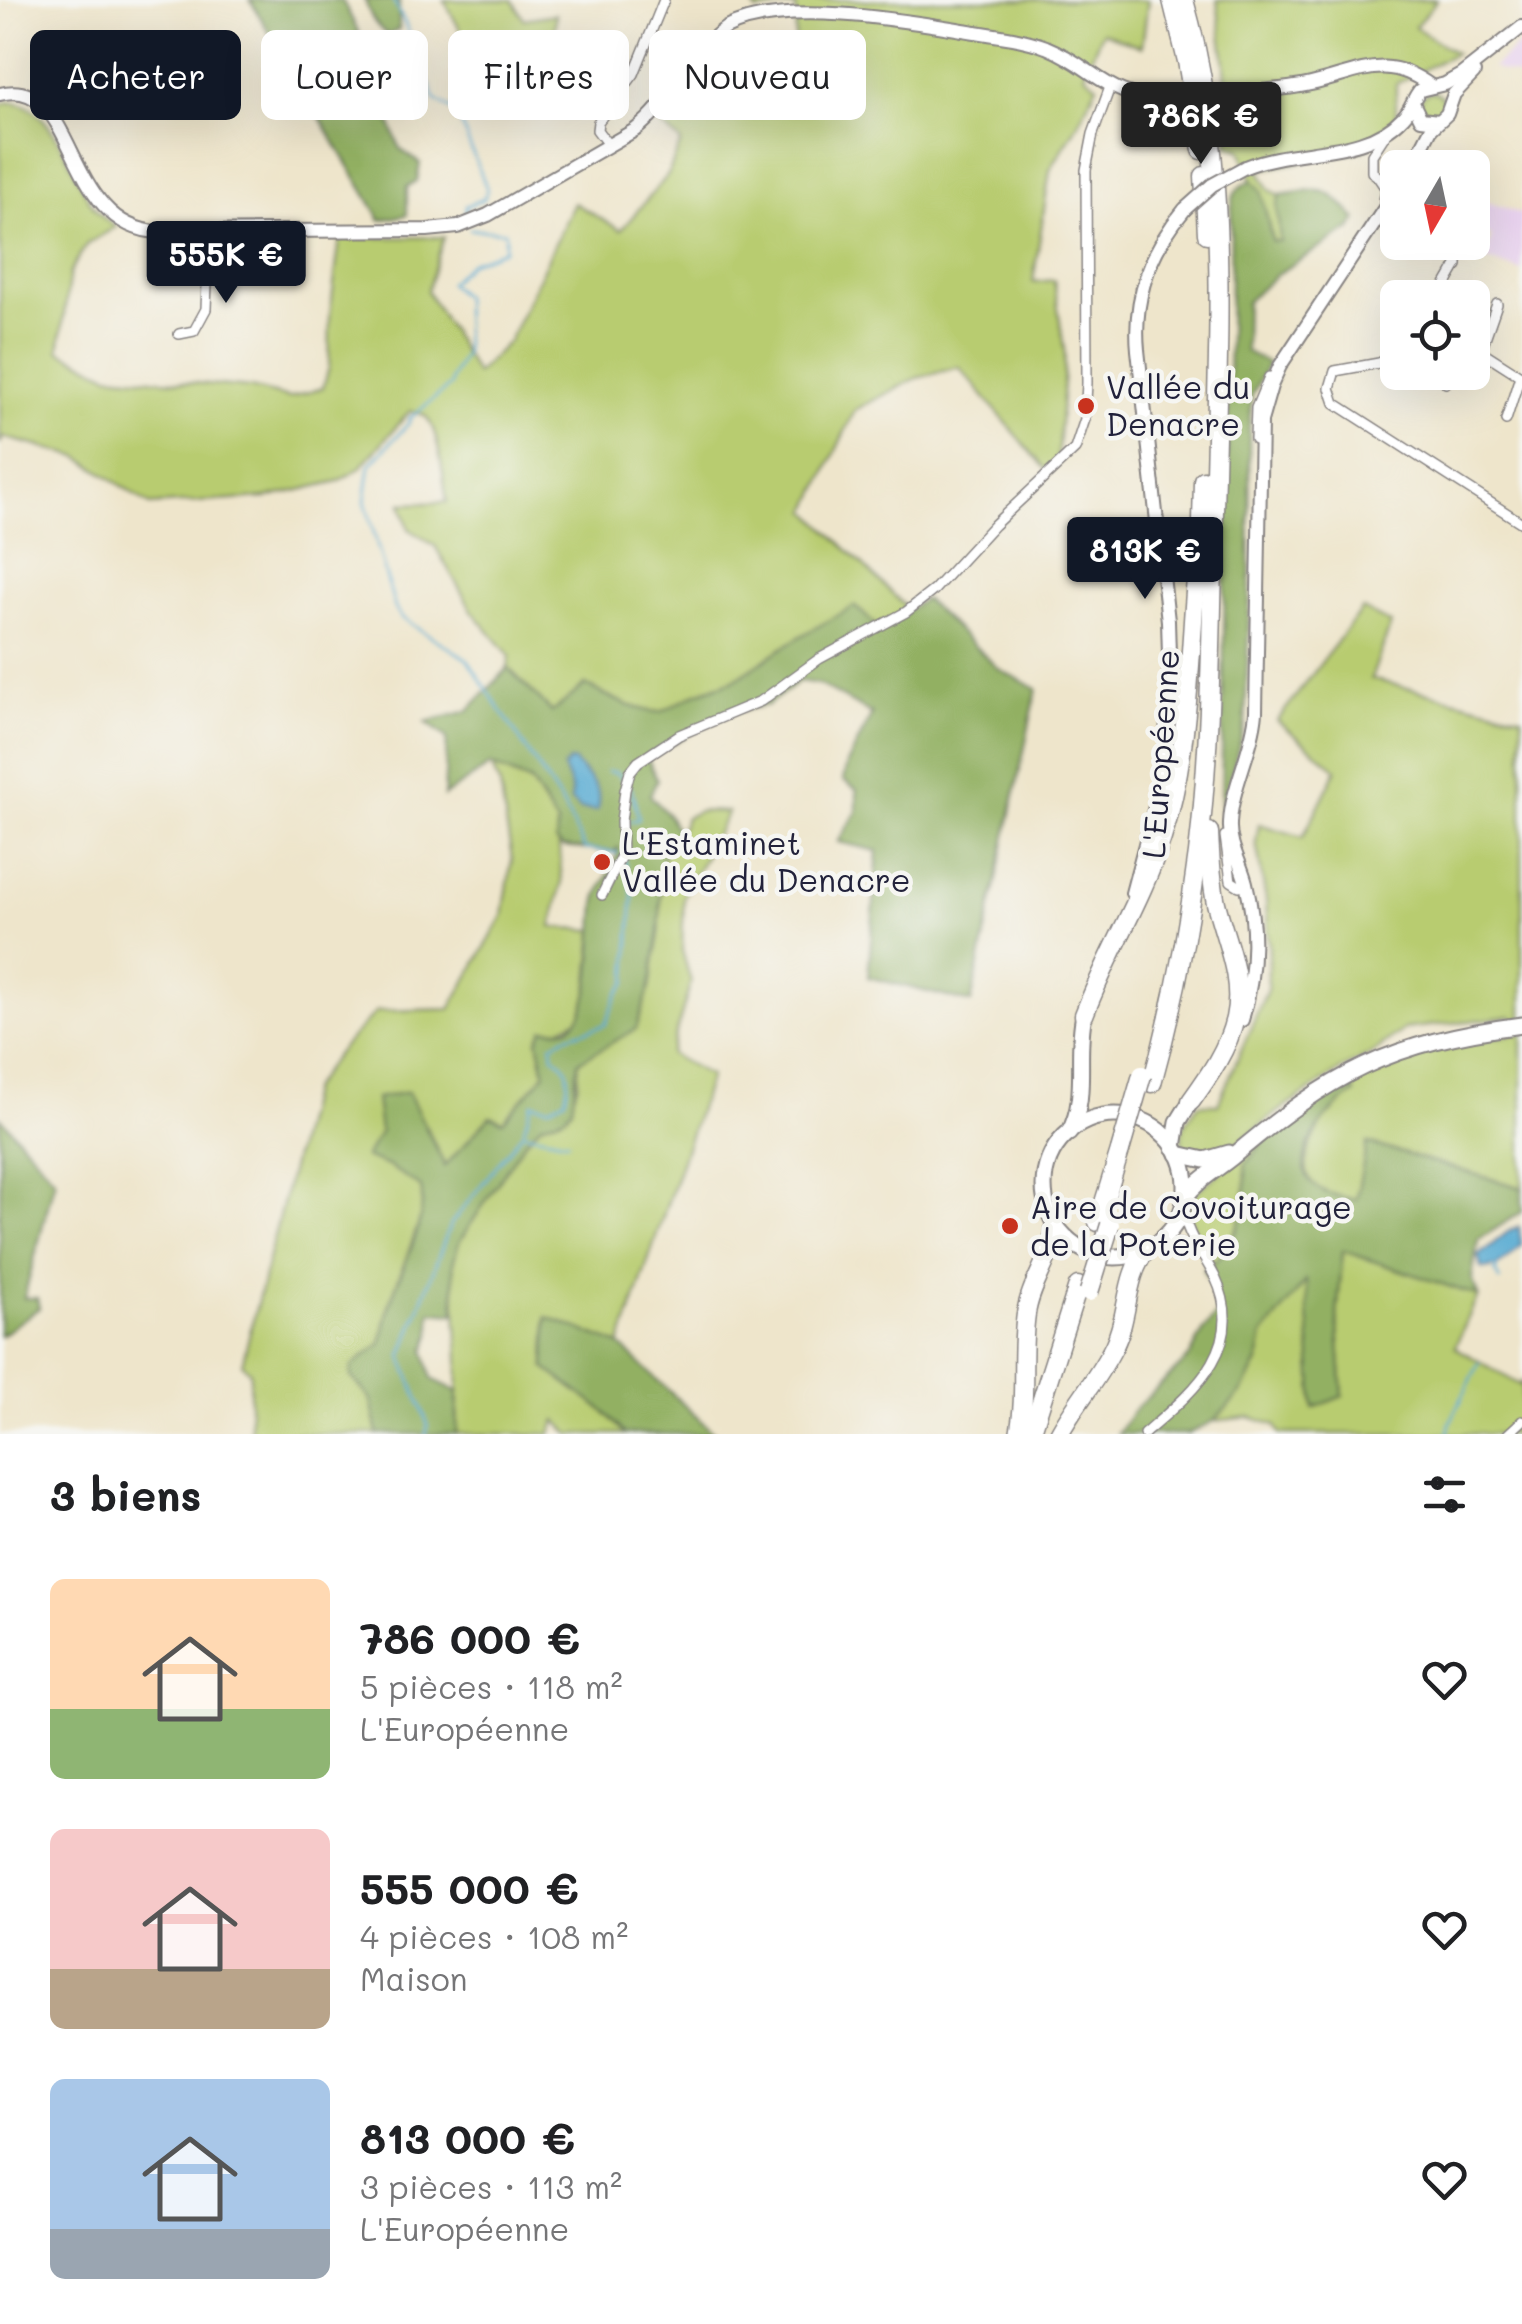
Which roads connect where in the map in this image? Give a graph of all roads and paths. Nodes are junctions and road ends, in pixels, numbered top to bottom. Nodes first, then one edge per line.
1 (664, 0) edge
2 (1172, 0) edge
3 (1184, 0) edge
4 (1522, 30) edge
5 (1350, 73) junction
6 (1433, 86) junction
7 (1110, 88) junction
8 (0, 94) edge
9 (1413, 101) junction
10 (1449, 104) junction
11 (1439, 121) junction
12 (1390, 129) junction
13 (609, 146) junction
14 (1422, 150) edge
15 (1378, 177) joint
16 (1380, 214) edge
17 (209, 232) junction
18 (1497, 304) dead end
19 (1490, 319) edge
20 (179, 334) dead end
21 (1490, 356) edge
22 (1380, 362) edge
23 (1521, 376) edge
24 (1506, 420) dead end
25 (1202, 510) junction
26 (1522, 523) edge
27 (1257, 566) junction
28 (1256, 622) junction
29 (1206, 766) junction
30 (1246, 883) junction
31 (602, 895) dead end
32 (1084, 1015) junction
33 (1522, 1025) edge
34 (1147, 1079) junction
35 (1191, 1102) junction
36 (1069, 1133) junction
37 (1250, 1141) junction
38 (1176, 1150) junction
39 (1184, 1202) junction
40 (1055, 1223) junction
41 (1152, 1246) junction
42 (1203, 1260) junction
43 (1083, 1289) junction
44 (1522, 1421) edge
45 (1019, 1434) edge
46 (1031, 1434) edge
47 (1044, 1434) edge
48 (1058, 1434) edge
49 (1144, 1434) edge
50 (1508, 1434) edge

1 - 13 street
2 - 25 highway, L'Européenne
3 - 29 highway, L'Européenne
4 - 6 main road
4 - 10 main road
5 - 6 main road
5 - 7 main road, bridge
5 - 9 main road
6 - 9 main road
6 - 10 main road
7 - 13 main road
7 - 31 street
8 - 17 main road
9 - 11 main road
9 - 12 main road
10 - 11 main road
11 - 14 main road
12 - 15 street
12 - 32 main road, bridge
13 - 17 main road
15 - 27 street
16 - 27 main road
17 - 20 street
18 - 19 street
21 - 23 street
22 - 26 street
23 - 24 street
25 - 32 highway
25 - 34 highway, L'Européenne
27 - 28 main road
28 - 30 main road
28 - 30 street
29 - 34 highway, L'Européenne
29 - 35 highway
30 - 35 main road
32 - 36 main road
33 - 37 main road
34 - 43 highway, L'Européenne
35 - 38 main road
36 - 38 main road
36 - 40 main road
37 - 38 main road
37 - 39 main road
38 - 39 main road
39 - 41 main road
39 - 42 street
40 - 41 main road
40 - 45 highway
41 - 42 street
41 - 48 highway
42 - 49 street
43 - 46 highway, L'Européenne
43 - 47 highway, L'Européenne
44 - 50 street

